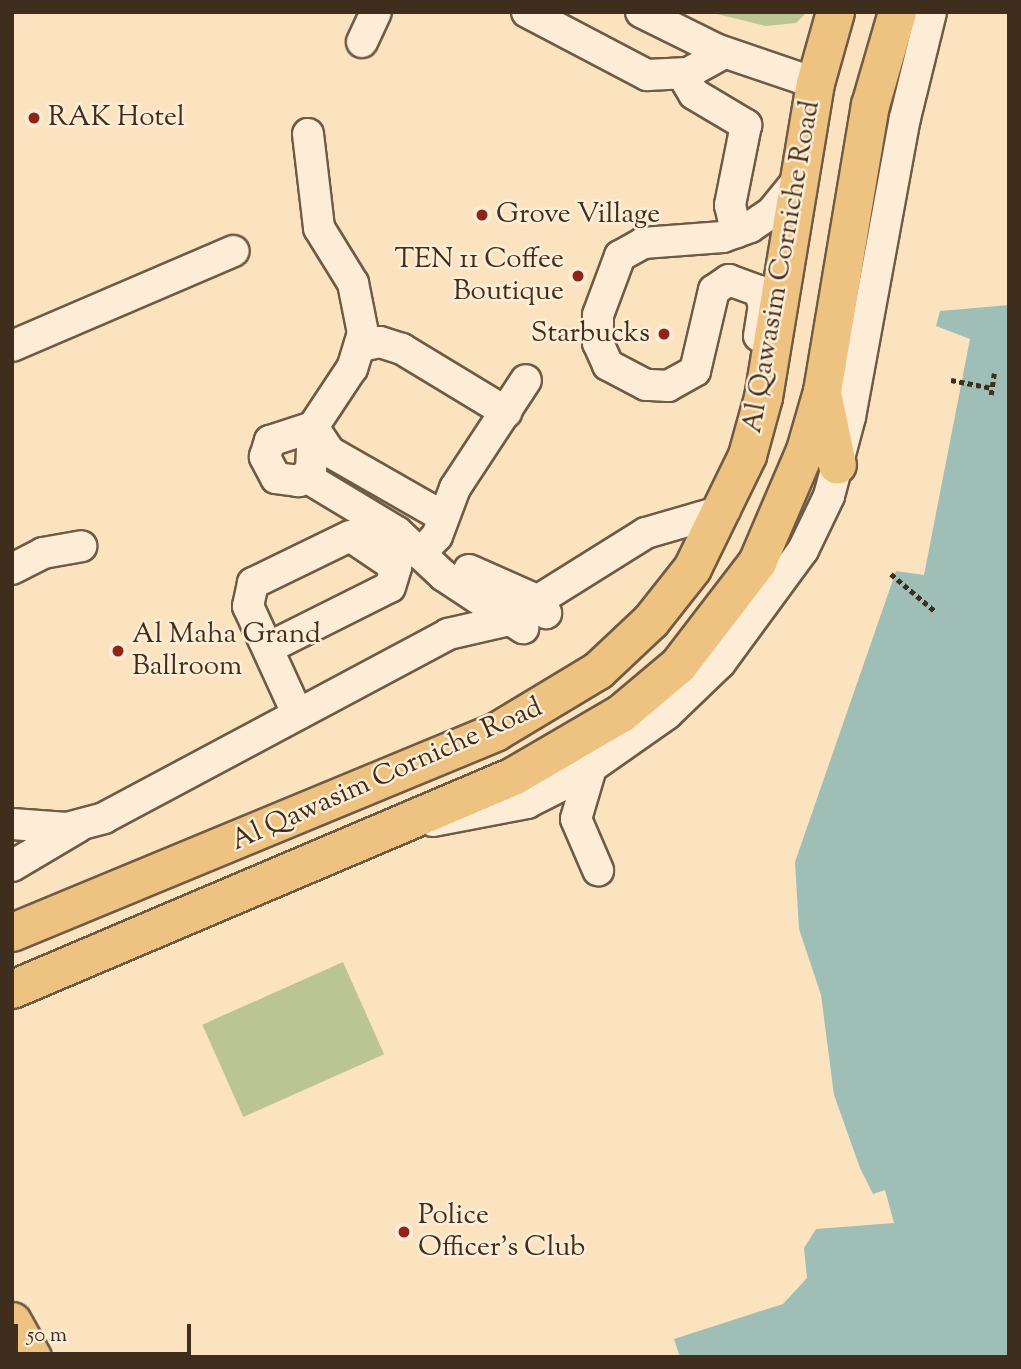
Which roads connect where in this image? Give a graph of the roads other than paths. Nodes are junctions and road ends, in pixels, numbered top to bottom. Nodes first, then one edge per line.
1 (376, 12) edge
2 (527, 12) edge
3 (641, 12) edge
4 (835, 12) edge
5 (897, 12) edge
6 (931, 12) edge
7 (362, 42) dead end
8 (724, 53) junction
9 (682, 74) junction
10 (815, 83) junction
11 (308, 134) dead end
12 (802, 175) junction
13 (736, 232) junction
14 (234, 251) dead end
15 (12, 346) edge
16 (361, 346) junction
17 (526, 380) dead end
18 (822, 391) junction
19 (763, 397) junction
20 (506, 412) junction
21 (313, 427) junction
22 (836, 465) junction
23 (306, 477) junction
24 (725, 510) junction
25 (433, 535) junction
26 (80, 546) dead end
27 (12, 569) edge
28 (688, 573) junction
29 (529, 615) junction
30 (268, 648) junction
31 (298, 713) junction
32 (591, 768) junction
33 (527, 803) junction
34 (576, 819) junction
35 (12, 824) edge
36 (80, 826) junction
37 (369, 839) junction
38 (12, 866) edge
39 (598, 870) dead end
40 (80, 906) junction
41 (12, 910) edge
42 (12, 932) edge
43 (62, 968) junction
44 (12, 989) edge
45 (12, 1006) edge
46 (12, 1321) edge
47 (32, 1357) edge

1 - 7 street
2 - 9 street
3 - 8 street
4 - 10 main road, Al Qawasim Corniche Road
5 - 18 main road, Al Qawasim Corniche Road
6 - 22 street, Al Qawasim Corniche Road
8 - 9 street
8 - 10 street
9 - 13 street
10 - 12 main road, Al Qawasim Corniche Road
11 - 16 street
12 - 13 street
12 - 19 main road, Al Qawasim Corniche Road
13 - 19 street
14 - 15 street
16 - 20 street
16 - 21 street
17 - 20 street
18 - 22 main road
18 - 37 main road, Al Qawasim Corniche Road
19 - 24 main road, Al Qawasim Corniche Road
20 - 25 street
21 - 23 street
21 - 23 street
21 - 25 street
22 - 32 street, Al Qawasim Corniche Road
23 - 25 street
24 - 28 main road, Al Qawasim Corniche Road
24 - 29 street
25 - 29 street
26 - 27 street
28 - 29 street
28 - 40 main road, Al Qawasim Corniche Road
29 - 31 street
30 - 30 street
30 - 31 street
31 - 36 street
32 - 33 street, Al Qawasim Corniche Road
32 - 34 street
33 - 34 street
33 - 37 street, Al Qawasim Corniche Road
34 - 39 street
35 - 36 street
36 - 38 street
37 - 43 main road, Al Qawasim Corniche Road
40 - 41 main road
40 - 42 main road, Al Qawasim Corniche Road
43 - 44 main road, Al Qawasim Corniche Road
43 - 45 main road
46 - 47 main road

